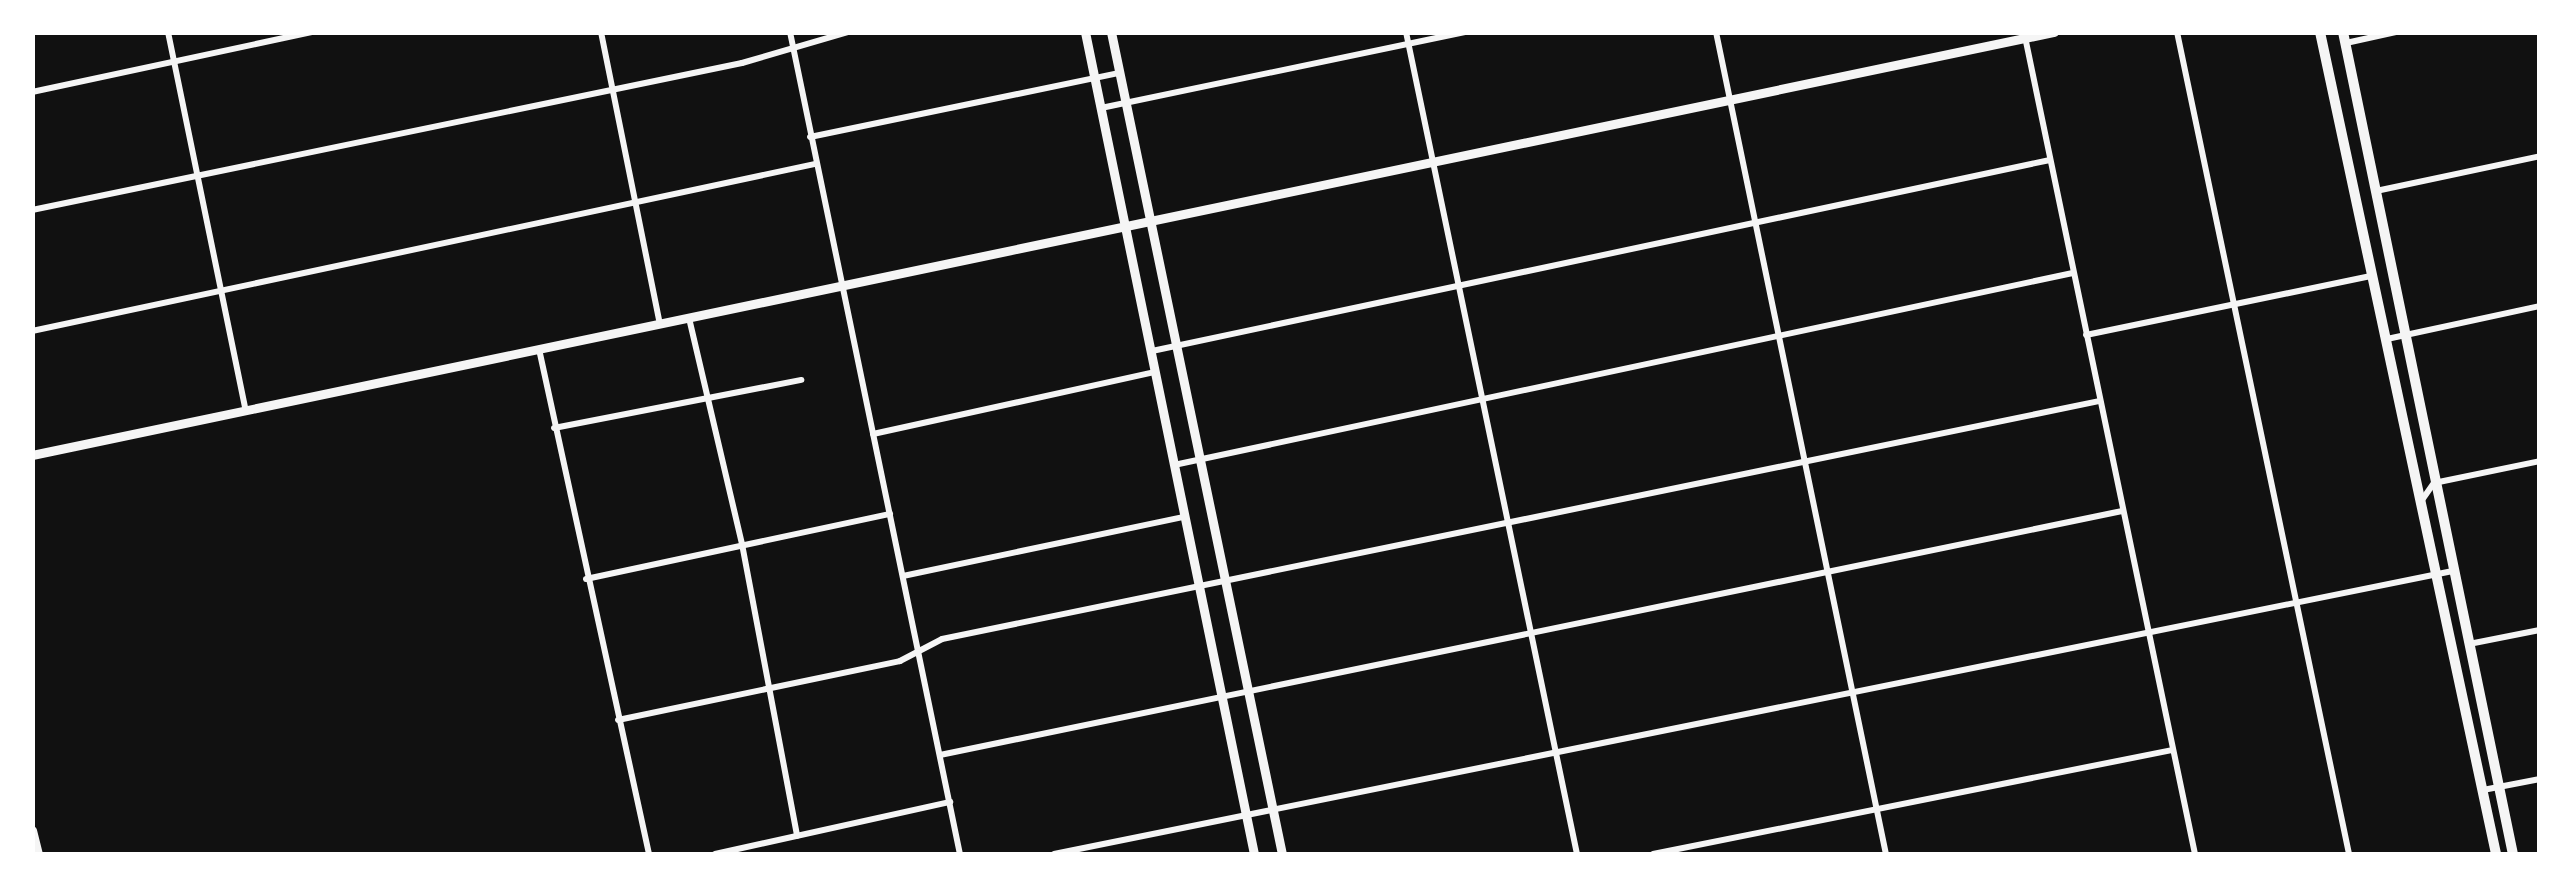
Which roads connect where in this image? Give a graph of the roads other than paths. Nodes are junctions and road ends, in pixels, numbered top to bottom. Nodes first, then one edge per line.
1 (168, 32) edge
2 (312, 32) edge
3 (601, 32) edge
4 (790, 32) edge
5 (848, 32) edge
6 (1085, 32) edge
7 (1111, 32) edge
8 (1406, 32) edge
9 (1466, 32) edge
10 (1716, 32) edge
11 (2054, 32) edge
12 (2176, 32) edge
13 (2320, 32) edge
14 (2396, 32) edge
15 (2025, 36) edge
16 (2344, 38) edge
17 (792, 45) junction
18 (1408, 45) junction
19 (175, 61) junction
20 (1119, 74) junction
21 (1095, 79) junction
22 (612, 90) junction
23 (32, 92) edge
24 (1728, 101) junction
25 (1126, 103) junction
26 (1101, 108) junction
27 (810, 137) junction
28 (2540, 156) edge
29 (2050, 160) junction
30 (1433, 162) junction
31 (815, 164) junction
32 (197, 176) junction
33 (2375, 191) junction
34 (636, 204) junction
35 (32, 210) edge
36 (1752, 222) junction
37 (1152, 223) junction
38 (1126, 229) junction
39 (2073, 273) junction
40 (2372, 276) junction
41 (839, 286) junction
42 (1460, 287) junction
43 (220, 293) junction
44 (2234, 305) junction
45 (2540, 306) edge
46 (690, 318) junction
47 (660, 324) junction
48 (32, 331) edge
49 (2086, 335) junction
50 (2404, 335) junction
51 (1778, 338) junction
52 (2386, 339) junction
53 (1178, 344) junction
54 (539, 349) junction
55 (1152, 351) junction
56 (1156, 372) junction
57 (802, 380) dead end
58 (708, 398) junction
59 (1486, 398) junction
60 (2099, 400) junction
61 (246, 410) junction
62 (554, 428) junction
63 (873, 434) junction
64 (32, 455) edge
65 (1804, 457) junction
66 (1203, 459) junction
67 (2540, 461) edge
68 (1174, 465) junction
69 (2434, 483) junction
70 (2420, 505) junction
71 (2122, 511) junction
72 (890, 514) junction
73 (1184, 517) junction
74 (1510, 518) junction
75 (742, 544) junction
76 (1827, 570) junction
77 (2453, 572) junction
78 (2436, 575) junction
79 (904, 576) junction
80 (1226, 578) junction
81 (586, 579) junction
82 (1198, 584) junction
83 (2296, 603) junction
84 (2540, 630) edge
85 (1530, 632) junction
86 (2148, 633) junction
87 (2468, 644) junction
88 (920, 651) junction
89 (770, 686) junction
90 (1250, 692) junction
91 (1852, 693) junction
92 (1221, 698) junction
93 (618, 720) junction
94 (2172, 750) junction
95 (1557, 753) junction
96 (940, 755) junction
97 (2540, 779) edge
98 (2498, 787) junction
99 (2482, 791) junction
100 (950, 802) junction
101 (1274, 810) junction
102 (1877, 811) junction
103 (1246, 816) junction
104 (32, 830) edge
105 (797, 836) junction
106 (1111, 843) junction
107 (38, 854) edge
108 (649, 854) edge
109 (715, 854) edge
110 (960, 854) edge
111 (1054, 854) edge
112 (1113, 854) edge
113 (1254, 854) edge
114 (1282, 854) edge
115 (1577, 854) edge
116 (1654, 854) edge
117 (1886, 854) edge
118 (2194, 854) edge
119 (2349, 854) edge
120 (2496, 854) edge
121 (2512, 854) edge

1 - 19 street
2 - 19 street
3 - 22 street
4 - 17 street
5 - 17 street
6 - 21 main road
7 - 20 main road
8 - 18 street
9 - 18 street
10 - 24 street
11 - 15 main road
12 - 44 street
13 - 40 main road
14 - 16 street
15 - 24 main road
15 - 29 street
16 - 33 main road
17 - 22 street
17 - 27 street
18 - 25 street
18 - 30 street
19 - 23 street
19 - 32 street
20 - 21 street
20 - 25 main road
21 - 26 main road
21 - 27 street
22 - 32 street
22 - 34 street
24 - 30 main road
24 - 36 street
25 - 26 street
25 - 37 main road
26 - 38 main road
27 - 31 street
28 - 33 street
29 - 36 street
29 - 39 street
30 - 37 main road
30 - 42 street
31 - 34 street
31 - 41 street
32 - 35 street
32 - 43 street
33 - 50 main road
34 - 43 street
34 - 47 street
36 - 42 street
36 - 51 street
37 - 38 main road
37 - 53 main road
38 - 41 main road
38 - 55 main road
39 - 49 street
39 - 51 street
40 - 44 street
40 - 52 main road
41 - 46 main road
41 - 63 street
42 - 53 street
42 - 59 street
43 - 48 street
43 - 61 street
44 - 49 street
44 - 83 street
45 - 50 street
46 - 47 main road
46 - 58 street
47 - 54 main road
49 - 60 street
50 - 52 street
50 - 69 main road
51 - 59 street
51 - 65 street
52 - 70 main road
53 - 55 street
53 - 66 main road
54 - 61 main road
54 - 62 street
55 - 56 main road
56 - 63 street
56 - 68 main road
57 - 58 street
58 - 62 street
58 - 75 street
59 - 66 street
59 - 74 street
60 - 65 street
60 - 71 street
61 - 64 main road
62 - 81 street
63 - 72 street
65 - 74 street
65 - 76 street
66 - 68 street
66 - 80 main road
67 - 69 street
68 - 73 main road
69 - 70 street
69 - 77 main road
70 - 78 main road
71 - 76 street
71 - 86 street
72 - 75 street
72 - 79 street
73 - 79 street
73 - 82 main road
74 - 80 street
74 - 85 street
75 - 81 street
75 - 89 street
76 - 85 street
76 - 91 street
77 - 78 street
77 - 87 main road
78 - 83 street
78 - 99 main road
79 - 88 street
80 - 82 street
80 - 90 main road
81 - 93 street
82 - 88 street
82 - 92 main road
83 - 86 street
83 - 119 street
84 - 87 street
85 - 90 street
85 - 95 street
86 - 91 street
86 - 94 street
87 - 98 main road
88 - 89 street
88 - 96 street
89 - 93 street
89 - 105 street
90 - 92 street
90 - 101 main road
91 - 95 street
91 - 102 street
92 - 96 street
92 - 103 main road
93 - 108 street
94 - 102 street
94 - 118 street
95 - 101 street
95 - 115 street
96 - 100 street
97 - 98 street
98 - 99 street
98 - 121 main road
99 - 120 main road
100 - 105 street
100 - 110 street
101 - 103 street
101 - 114 main road
102 - 116 street
102 - 117 street
103 - 106 street
103 - 113 main road
104 - 107 main road
105 - 109 street
106 - 111 street
106 - 112 street

